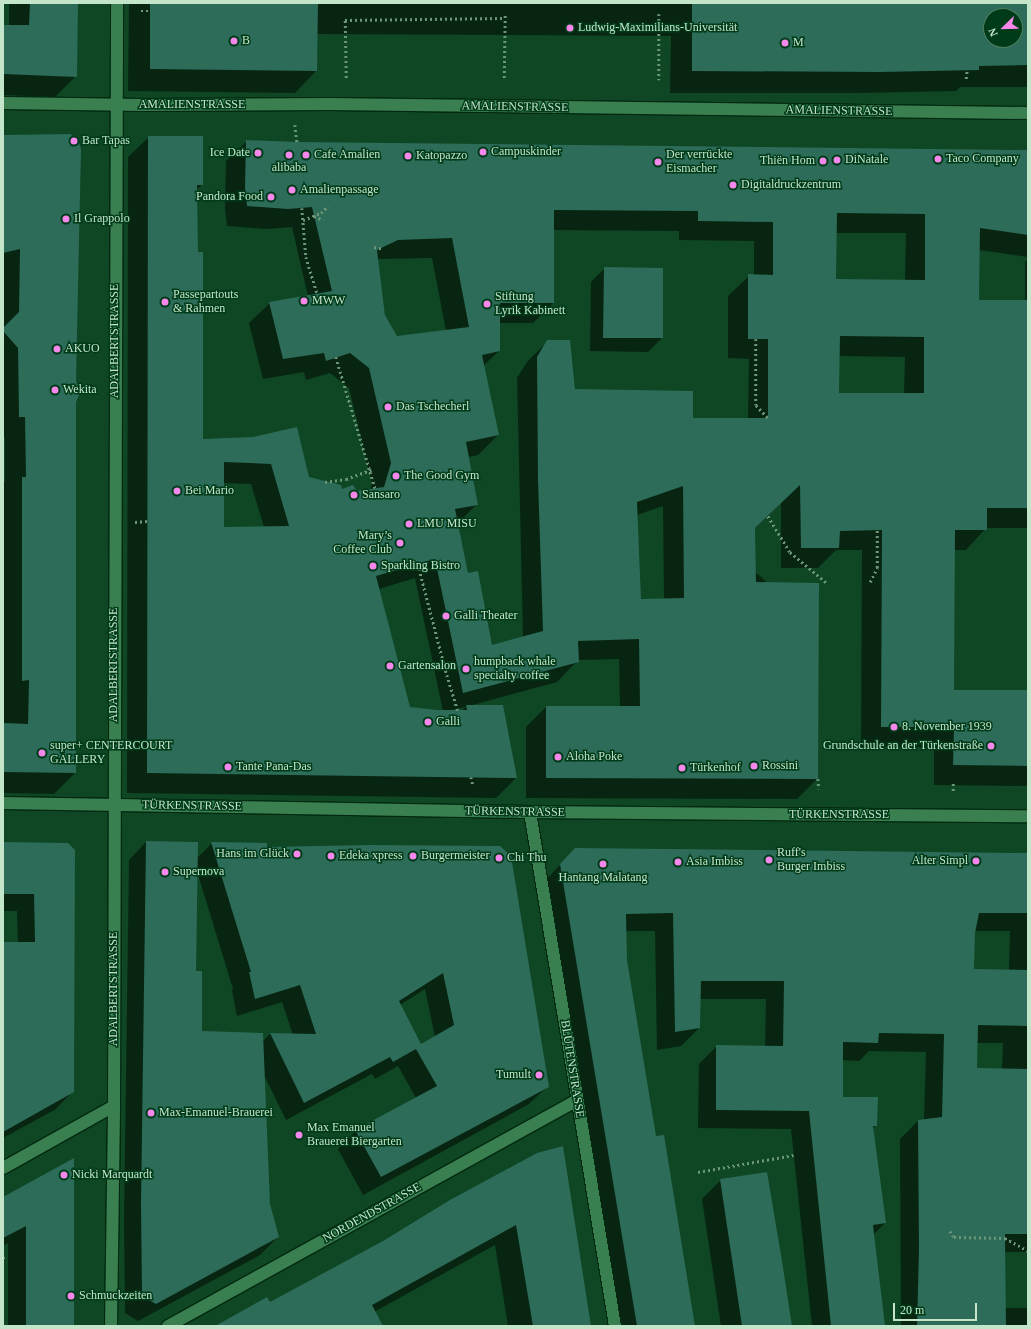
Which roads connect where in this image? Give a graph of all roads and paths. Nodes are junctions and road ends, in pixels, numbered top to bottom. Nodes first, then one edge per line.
1 (117, 3) edge
2 (150, 10) dead end
3 (141, 11) dead end
4 (505, 14) dead end
5 (659, 14) dead end
6 (504, 18) junction
7 (967, 70) dead end
8 (346, 78) dead end
9 (504, 78) dead end
10 (966, 79) dead end
11 (659, 80) dead end
12 (3, 103) edge
13 (116, 105) junction
14 (1028, 113) edge
15 (296, 131) dead end
16 (297, 142) dead end
17 (328, 206) dead end
18 (302, 208) dead end
19 (314, 216) junction
20 (303, 220) junction
21 (323, 220) dead end
22 (374, 247) dead end
23 (384, 249) dead end
24 (317, 293) dead end
25 (756, 339) dead end
26 (336, 357) dead end
27 (768, 418) dead end
28 (371, 470) junction
29 (325, 482) dead end
30 (376, 488) dead end
31 (768, 516) dead end
32 (877, 530) dead end
33 (418, 564) dead end
34 (870, 582) dead end
35 (827, 583) dead end
36 (458, 710) dead end
37 (471, 777) dead end
38 (818, 779) dead end
39 (953, 781) dead end
40 (473, 785) dead end
41 (819, 789) dead end
42 (953, 791) dead end
43 (3, 803) edge
44 (114, 804) junction
45 (530, 812) junction
46 (1028, 816) edge
47 (576, 1100) junction
48 (114, 1106) junction
49 (793, 1155) dead end
50 (3, 1168) edge
51 (698, 1172) dead end
52 (950, 1231) dead end
53 (1028, 1251) edge
54 (3, 1257) edge
55 (6, 1261) dead end
56 (111, 1326) edge
57 (168, 1326) edge
58 (615, 1326) edge

1 - 13 street, ADALBERTSTRASSE
2 - 3 path
4 - 6 path
5 - 11 path
6 - 8 path
6 - 9 path
7 - 10 path
12 - 13 street, AMALIENSTRASSE
13 - 14 street, AMALIENSTRASSE
13 - 44 street, ADALBERTSTRASSE
15 - 16 path
17 - 19 path
18 - 20 path
19 - 20 path
19 - 21 path
20 - 24 path
22 - 23 path
25 - 27 path
26 - 28 path
28 - 29 path
28 - 30 path
31 - 35 path
32 - 34 path
33 - 36 path
37 - 40 path
38 - 41 path
39 - 42 path
43 - 44 street, TÜRKENSTRASSE
44 - 45 street, TÜRKENSTRASSE
44 - 48 street, ADALBERTSTRASSE
45 - 46 street, TÜRKENSTRASSE
45 - 47 street, BLÜTENSTRASSE
47 - 57 street, NORDENDSTRASSE
47 - 58 street, BLÜTENSTRASSE
48 - 50 street
48 - 56 street, ADALBERTSTRASSE
49 - 51 path
52 - 53 path
54 - 55 path

